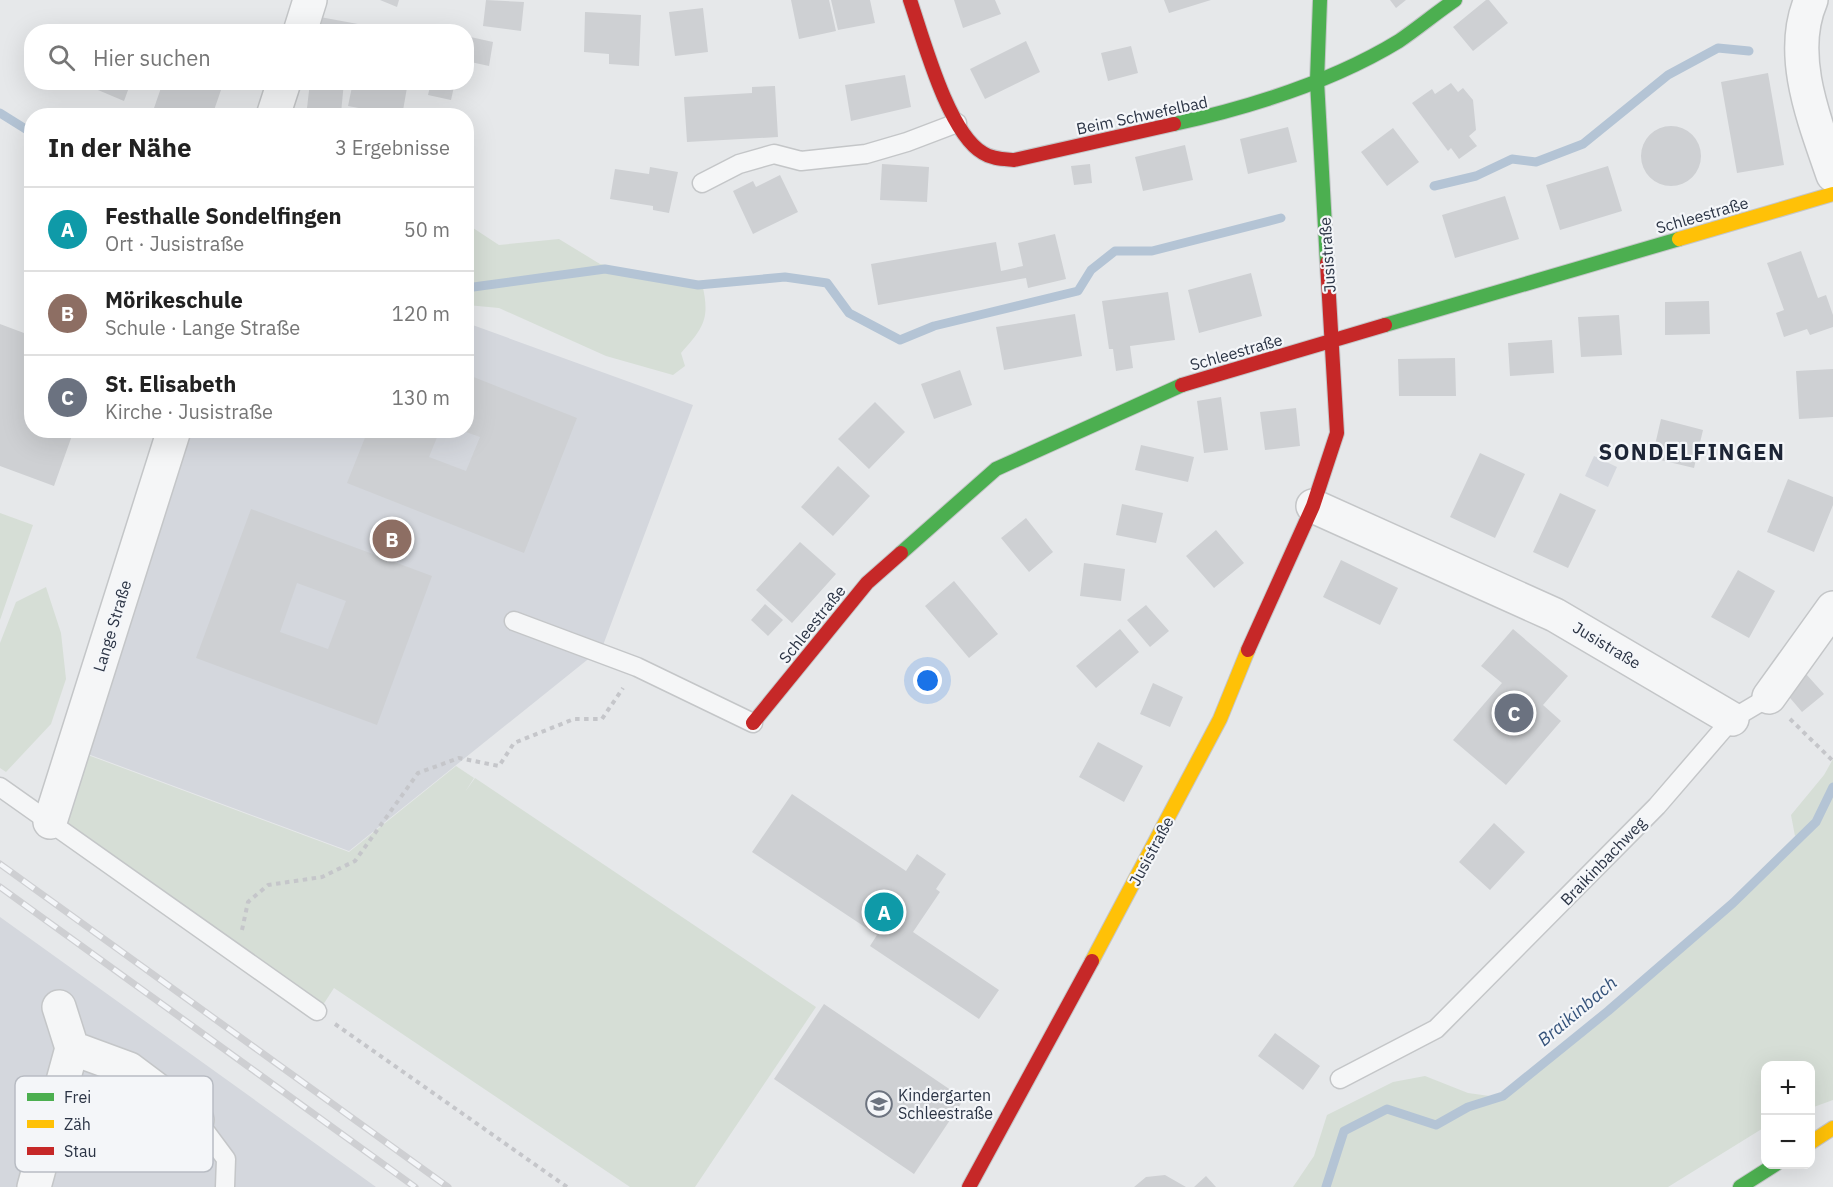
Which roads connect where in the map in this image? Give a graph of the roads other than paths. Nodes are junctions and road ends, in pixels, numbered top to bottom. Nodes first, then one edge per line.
1 (310, 0) edge
2 (910, 0) edge
3 (1320, 0) edge
4 (1455, 0) edge
5 (1811, 0) edge
6 (302, 24) edge
7 (1317, 81) junction
8 (281, 90) edge
9 (276, 108) edge
10 (957, 123) junction
11 (1833, 175) edge
12 (702, 183) dead end
13 (1833, 194) edge
14 (1333, 340) junction
15 (171, 438) edge
16 (1313, 506) junction
17 (1833, 608) edge
18 (514, 621) dead end
19 (1769, 697) joint
20 (1732, 719) junction
21 (753, 723) joint
22 (0, 787) edge
23 (50, 822) junction
24 (59, 1007) dead end
25 (318, 1011) road end
26 (72, 1048) junction
27 (64, 1076) edge
28 (137, 1076) edge
29 (1340, 1079) dead end
30 (1833, 1128) edge
31 (1815, 1140) edge
32 (213, 1142) edge
33 (1768, 1169) edge
34 (38, 1172) edge
35 (34, 1187) edge
36 (225, 1187) edge
37 (969, 1187) edge
38 (1740, 1187) edge

1 - 6 street
2 - 10 street, Beim Schwefelbad
3 - 7 street, Jusistraße
4 - 7 street, Beim Schwefelbad
5 - 11 street
7 - 10 street, Beim Schwefelbad
7 - 14 street, Jusistraße
8 - 9 street
10 - 12 lane
13 - 14 street, Schleestraße
14 - 16 street, Jusistraße
14 - 21 street, Schleestraße
15 - 23 street, Lange Straße
16 - 20 street, Jusistraße
16 - 37 street, Jusistraße
17 - 19 street, Braikinbachweg
18 - 21 lane
19 - 20 lane, Braikinbachweg
20 - 29 lane, Braikinbachweg
22 - 23 lane
23 - 25 lane
24 - 26 street
26 - 27 street
26 - 28 street
30 - 31 street
32 - 36 lane
33 - 38 street
34 - 35 street

